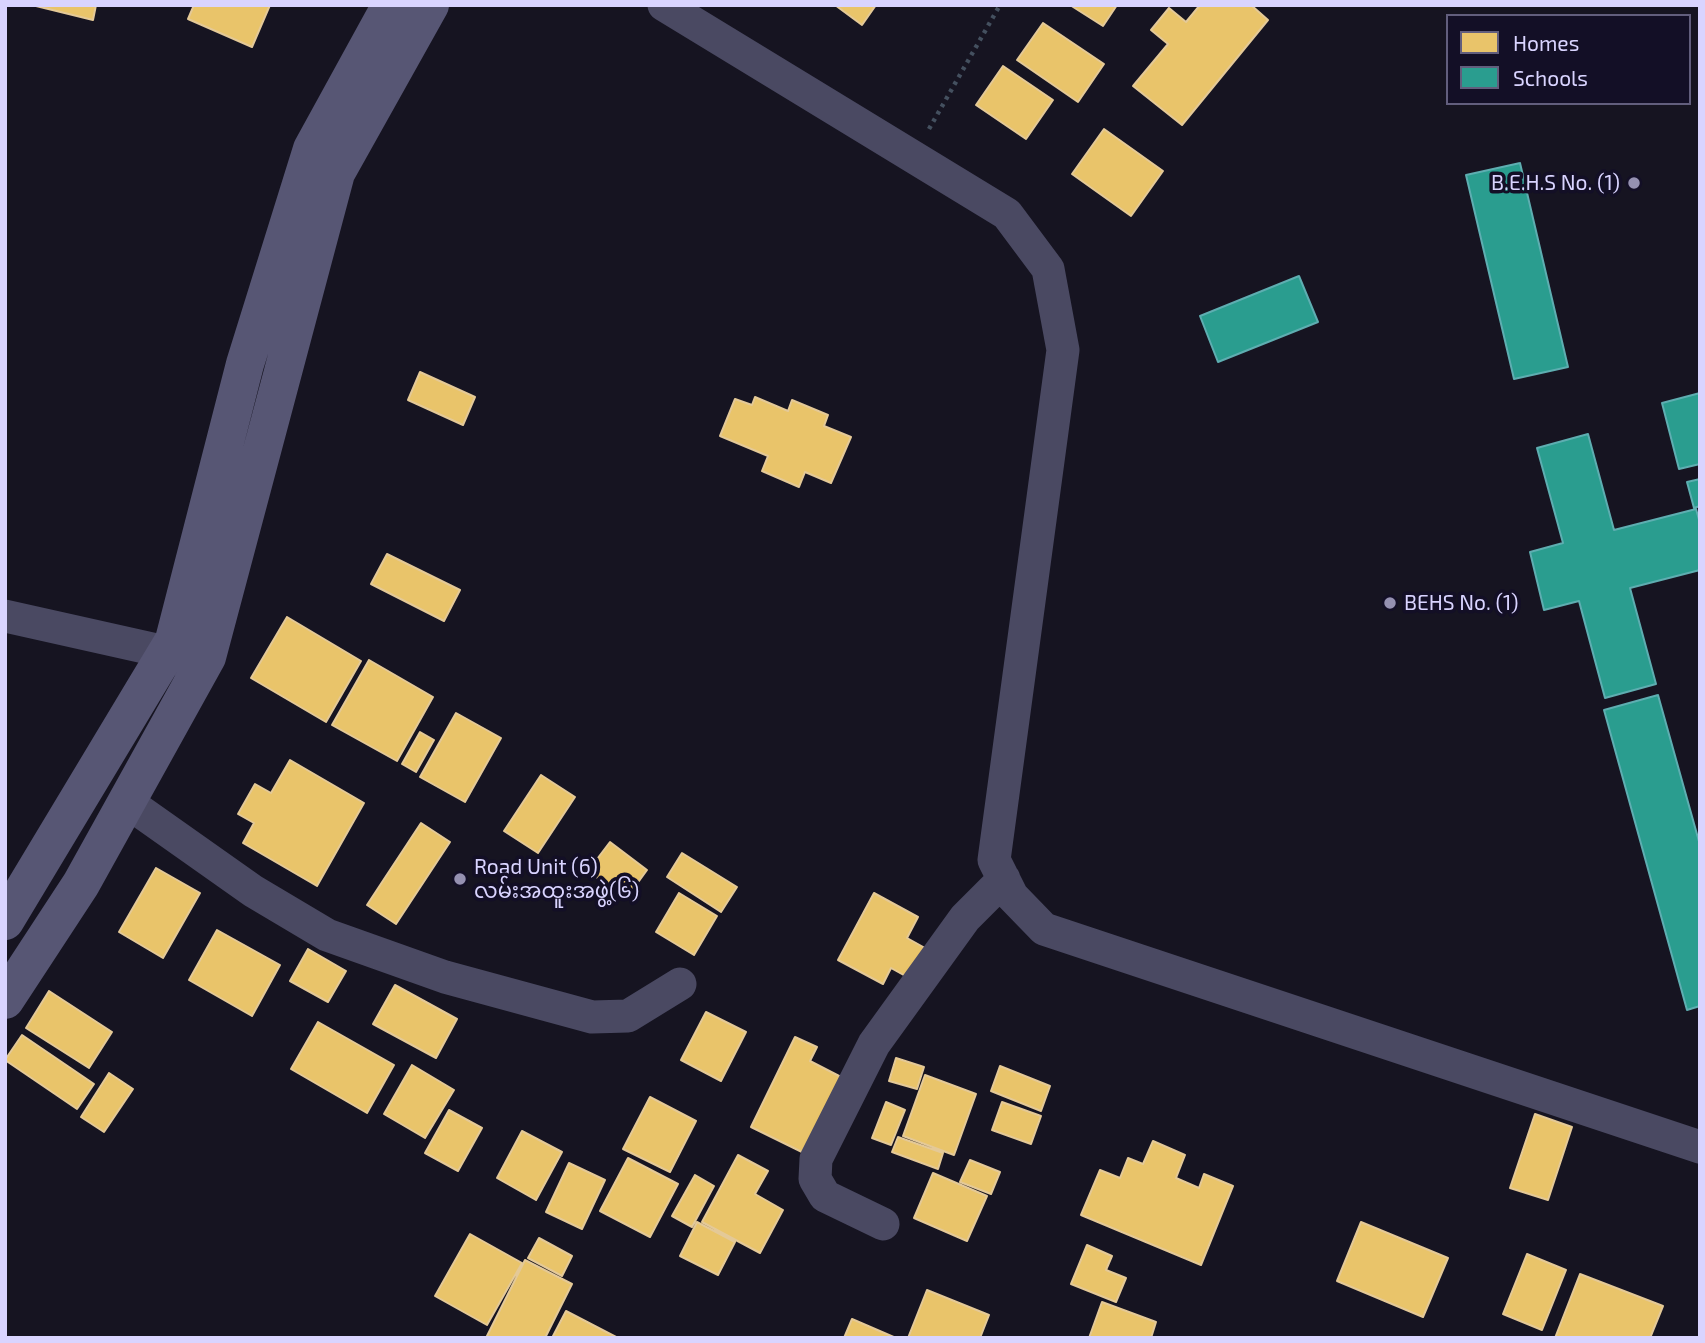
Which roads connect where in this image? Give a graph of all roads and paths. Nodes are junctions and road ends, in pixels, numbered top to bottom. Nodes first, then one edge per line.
1 (391, 5) edge
2 (430, 5) edge
3 (664, 5) edge
4 (1000, 5) edge
5 (913, 155) junction
6 (5, 616) edge
7 (166, 652) junction
8 (200, 671) junction
9 (127, 802) junction
10 (1004, 879) junction
11 (5, 921) edge
12 (680, 984) dead end
13 (5, 1000) edge
14 (1700, 1147) edge
15 (883, 1224) dead end

1 - 7 main road
2 - 8 main road
3 - 5 street
4 - 5 path
5 - 10 street
6 - 7 street
7 - 8 street
7 - 11 main road
8 - 9 main road
9 - 12 street
9 - 13 main road
10 - 14 street
10 - 15 street

